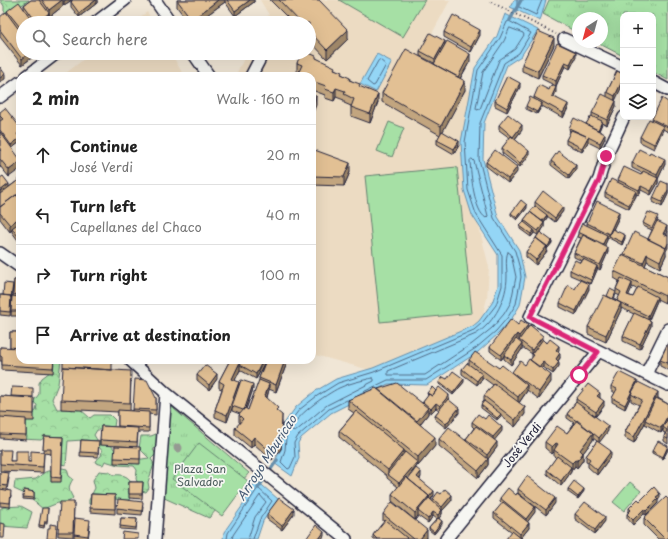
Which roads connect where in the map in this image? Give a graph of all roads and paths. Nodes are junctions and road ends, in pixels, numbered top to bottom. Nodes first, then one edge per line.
1 (125, 0) edge
2 (155, 0) edge
3 (490, 2) dead end
4 (104, 16) edge
5 (166, 16) edge
6 (547, 28) dead end
7 (564, 39) dead end
8 (48, 60) edge
9 (198, 60) edge
10 (259, 60) edge
11 (620, 66) edge
12 (32, 72) edge
13 (206, 72) edge
14 (253, 72) edge
15 (656, 84) edge
16 (16, 85) edge
17 (668, 90) edge
18 (0, 97) edge
19 (623, 120) edge
20 (0, 253) edge
21 (16, 264) edge
22 (668, 329) edge
23 (598, 352) junction
24 (134, 364) edge
25 (646, 374) junction
26 (668, 385) edge
27 (166, 393) junction
28 (155, 539) edge
29 (346, 539) edge
30 (446, 539) edge

1 - 4 street
2 - 5 street
3 - 6 path
7 - 11 street
8 - 12 street
9 - 13 street
10 - 14 street
15 - 17 street
16 - 18 street
19 - 23 street
20 - 21 street
22 - 25 street
23 - 25 street
23 - 30 street, José Verdi
24 - 27 street
25 - 26 street
27 - 28 street
27 - 29 street

